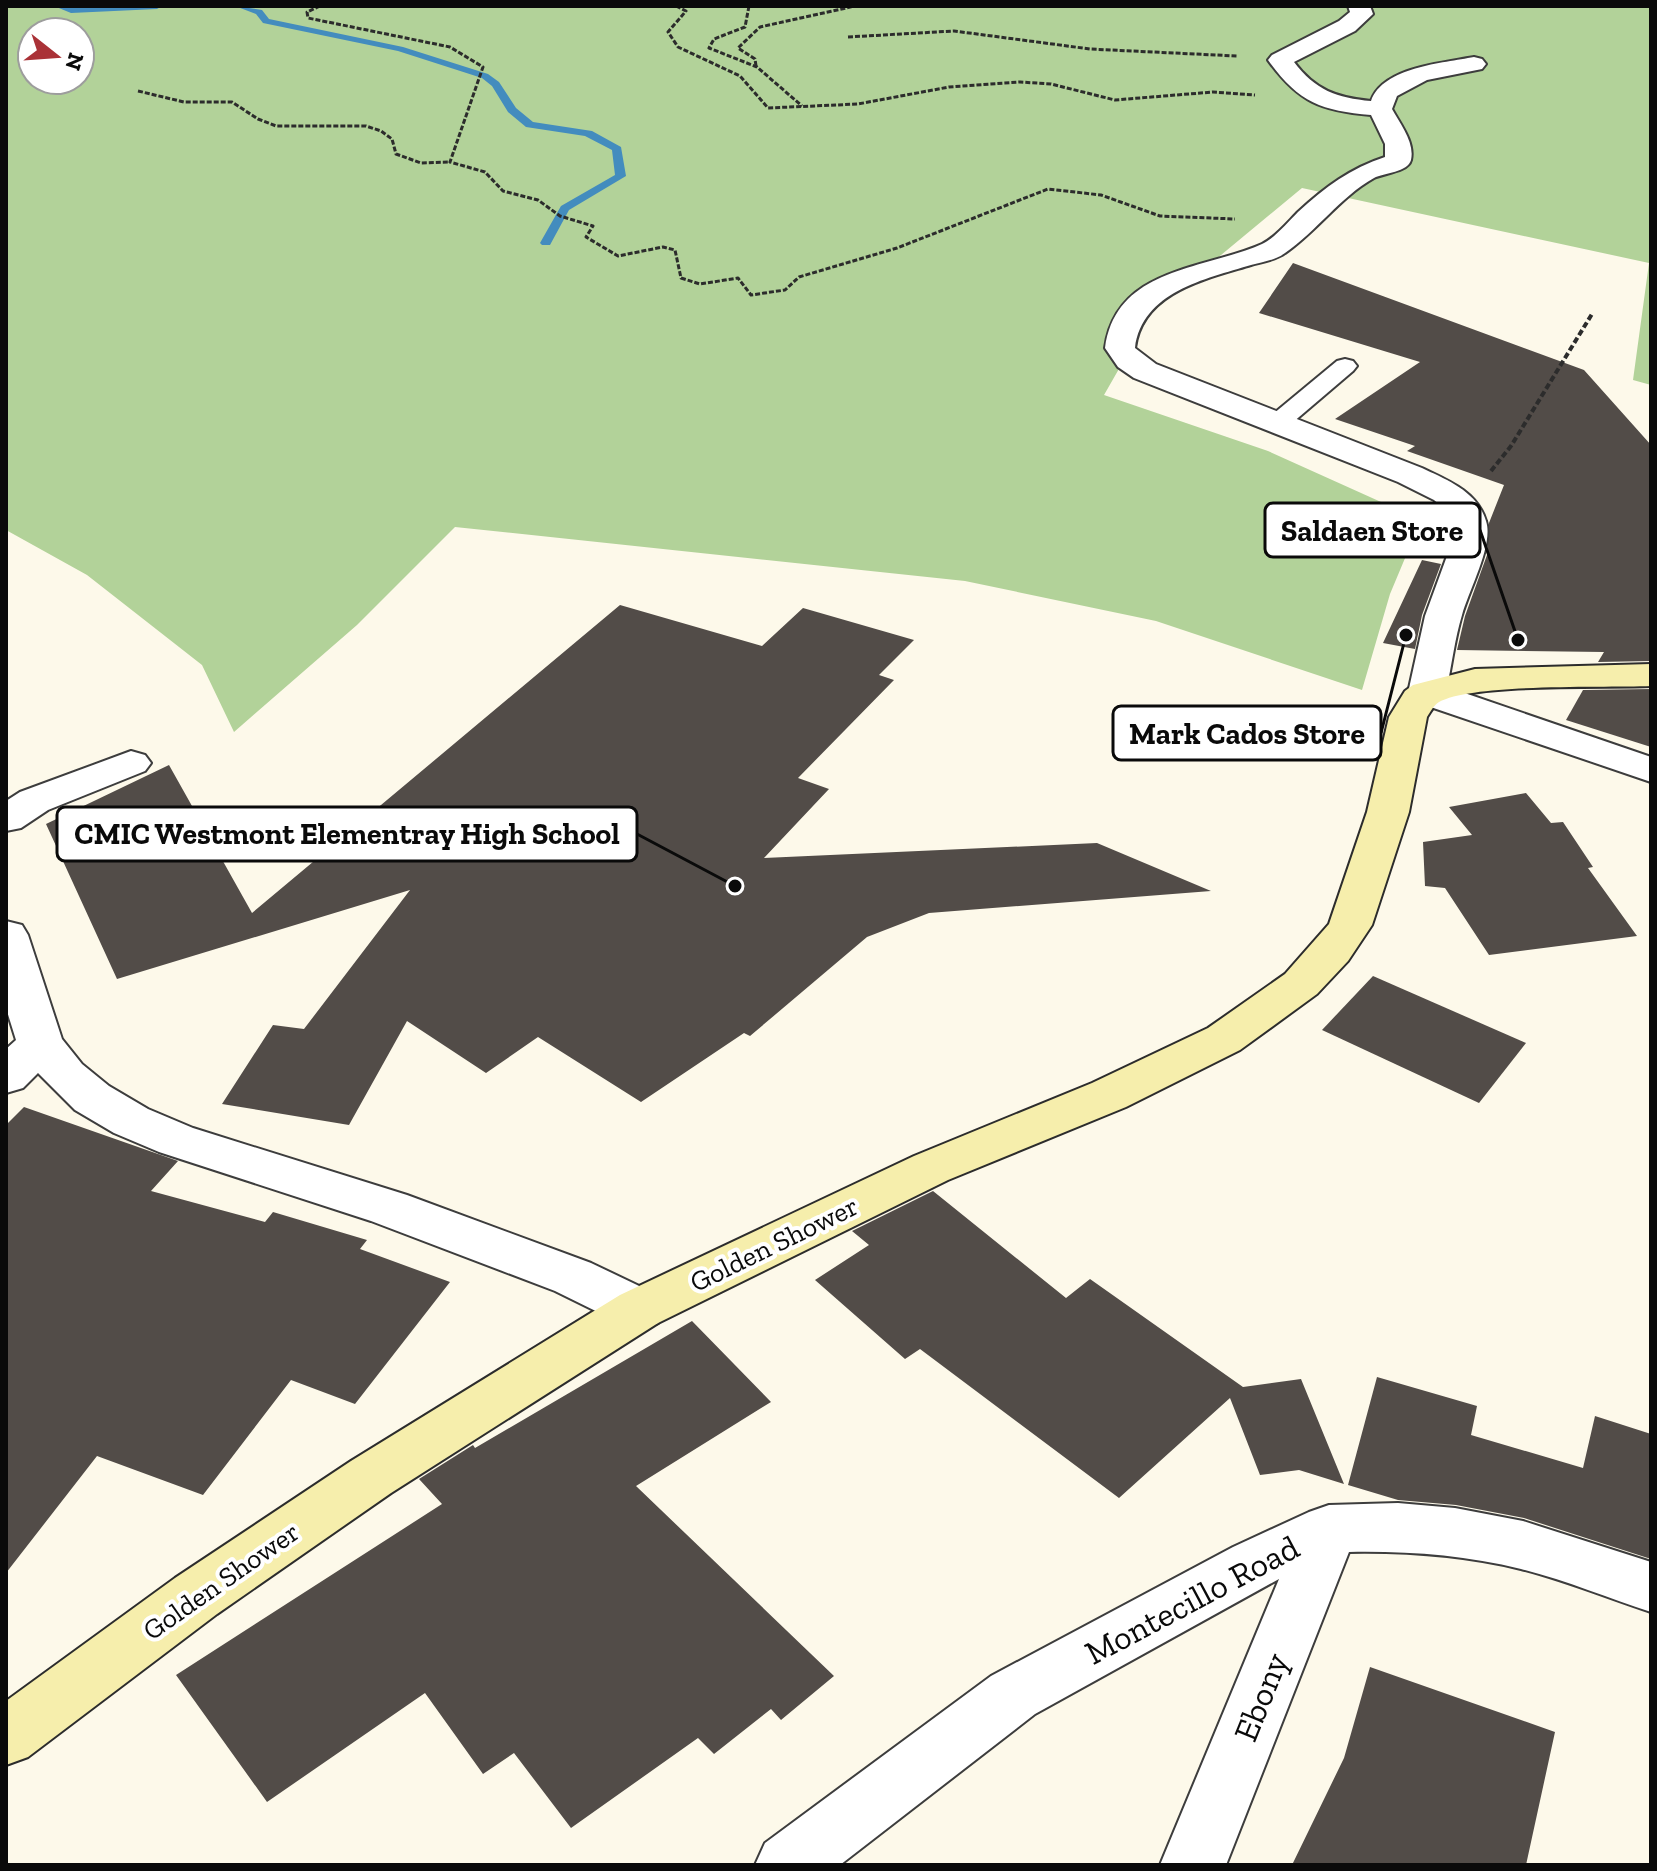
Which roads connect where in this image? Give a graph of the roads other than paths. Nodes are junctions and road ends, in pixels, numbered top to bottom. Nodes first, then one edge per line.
1 (1359, 6) edge
2 (1474, 64) dead end
3 (1380, 109) junction
4 (1345, 366) dead end
5 (1276, 424) junction
6 (1651, 675) edge
7 (1427, 693) junction
8 (131, 763) dead end
9 (1651, 770) edge
10 (6, 819) edge
11 (6, 935) edge
12 (23, 1060) edge
13 (639, 1309) junction
14 (1329, 1529) junction
15 (1651, 1587) edge
16 (6, 1737) edge
17 (788, 1865) edge
18 (1193, 1865) edge

1 - 3 street
2 - 3 street
3 - 5 street
4 - 5 lane
5 - 7 street
6 - 7 main road
7 - 9 street
7 - 13 main road, Golden Shower
8 - 10 street
11 - 12 street
12 - 13 street
13 - 16 main road, Golden Shower
14 - 15 street, Montecillo Road
14 - 17 street, Montecillo Road
14 - 18 street, Ebony

